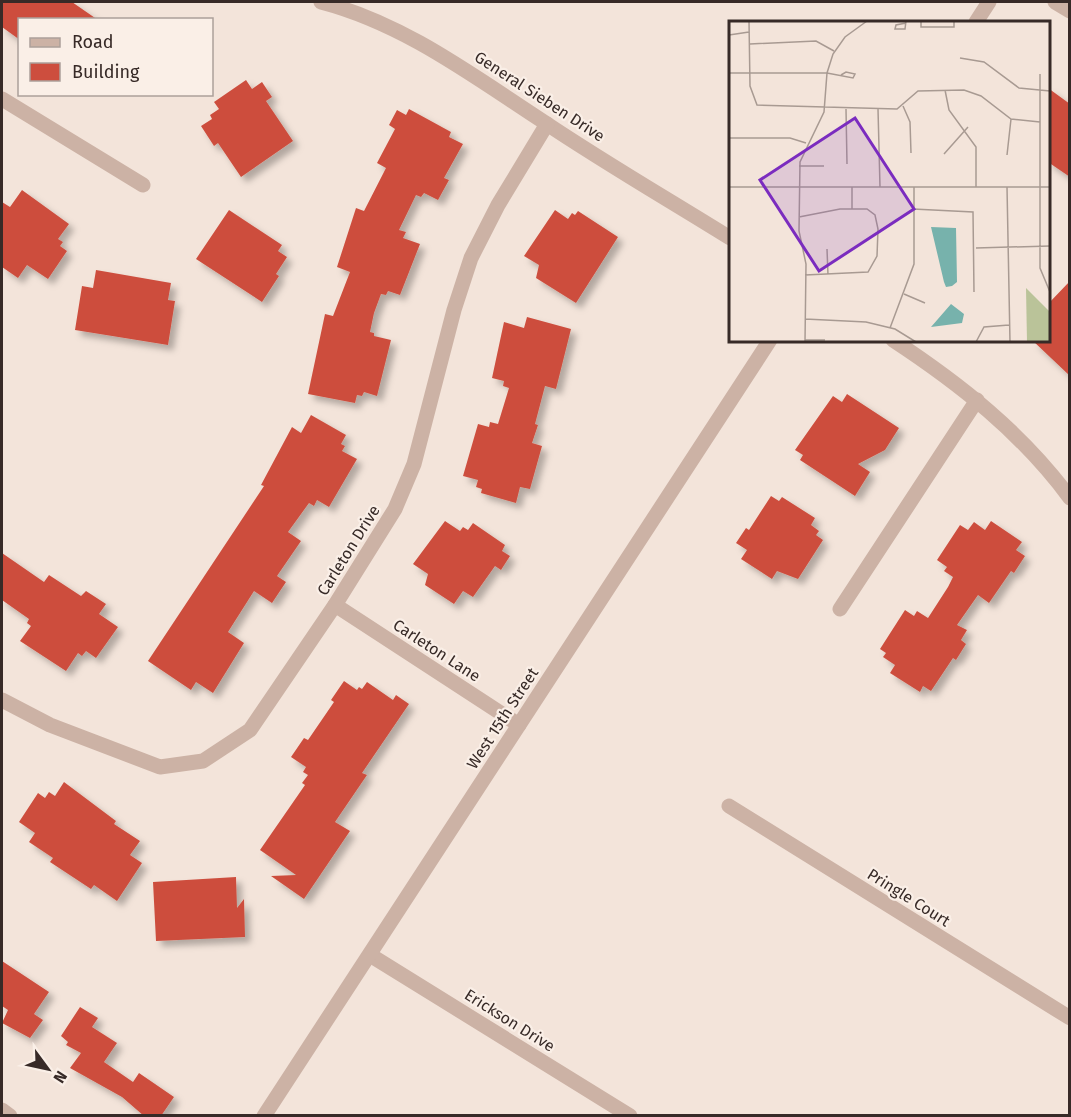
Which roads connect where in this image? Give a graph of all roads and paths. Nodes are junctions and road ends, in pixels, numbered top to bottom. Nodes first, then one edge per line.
1 (321, 2) edge
2 (989, 2) edge
3 (1055, 2) edge
4 (1070, 11) edge
5 (977, 21) edge
6 (2, 99) edge
7 (547, 124) junction
8 (143, 185) dead end
9 (729, 237) edge
10 (769, 342) edge
11 (896, 342) edge
12 (977, 400) junction
13 (1070, 498) edge
14 (335, 605) junction
15 (840, 609) dead end
16 (2, 700) edge
17 (519, 725) junction
18 (729, 806) dead end
19 (370, 955) junction
20 (1070, 1018) edge
21 (264, 1116) edge
22 (630, 1116) edge

1 - 7 street, General Sieben Drive
2 - 5 street
3 - 4 street
6 - 8 street
7 - 9 street, General Sieben Drive
7 - 14 street, Carleton Drive
10 - 17 street, West 15th Street
11 - 12 street
12 - 13 street
12 - 15 street
14 - 16 street, Carleton Drive
14 - 17 street, Carleton Lane
17 - 19 street, West 15th Street
18 - 20 street, Pringle Court
19 - 21 street, West 15th Street
19 - 22 street, Erickson Drive

